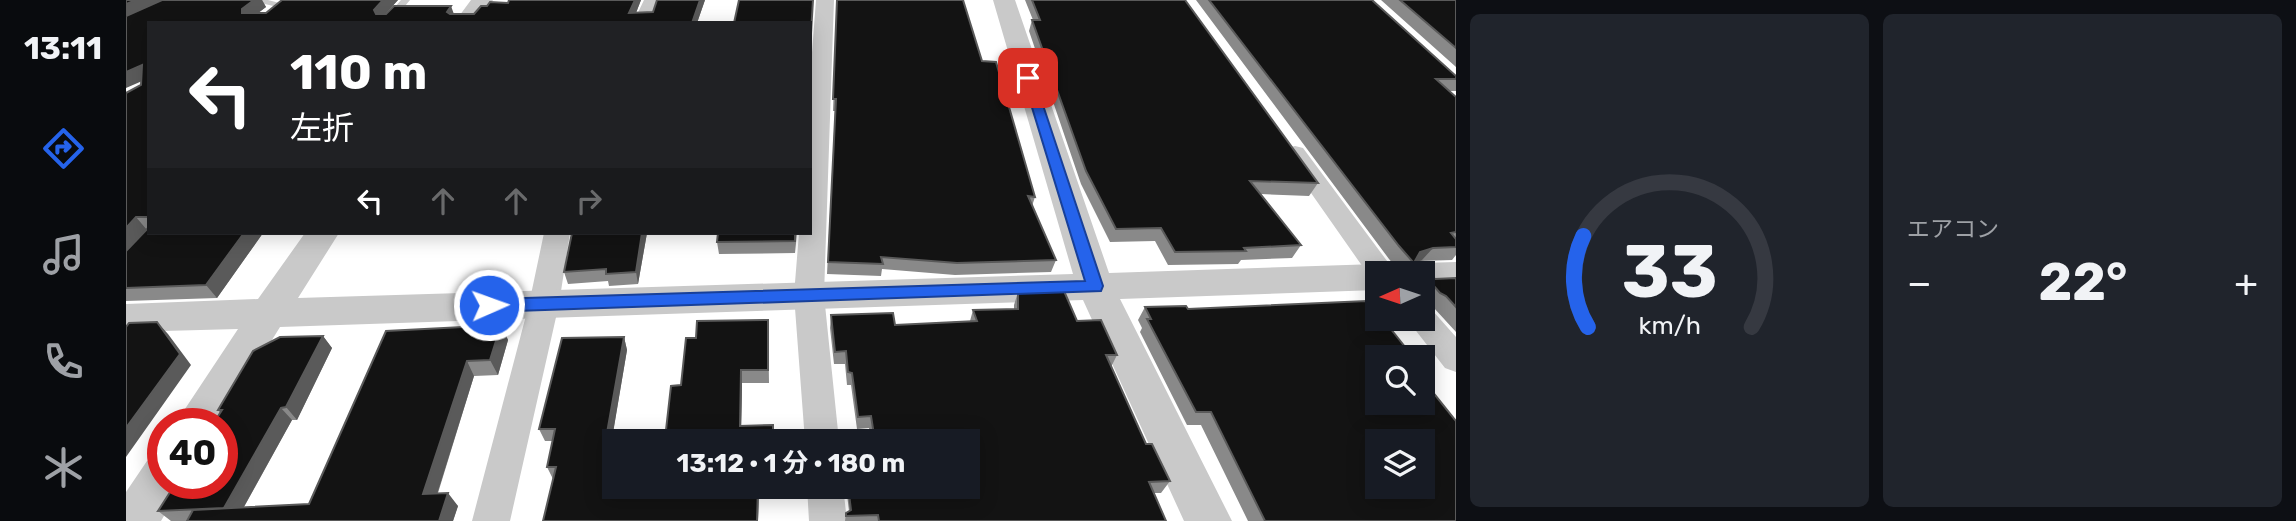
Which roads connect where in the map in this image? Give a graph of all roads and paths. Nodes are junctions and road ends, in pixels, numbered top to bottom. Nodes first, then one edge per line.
1 (252, 0) edge
2 (406, 0) edge
3 (482, 0) edge
4 (653, 0) edge
5 (825, 0) edge
6 (1004, 0) edge
7 (286, 2) edge
8 (262, 21) edge
9 (388, 21) edge
10 (467, 21) edge
11 (643, 21) edge
12 (1279, 131) edge
13 (321, 235) edge
14 (557, 235) edge
15 (1373, 261) edge
16 (1456, 275) edge
17 (1435, 276) edge
18 (1365, 277) edge
19 (1095, 286) junction
20 (809, 295) junction
21 (544, 303) junction
22 (267, 312) junction
23 (126, 318) edge
24 (1432, 331) edge
25 (1456, 359) edge
26 (206, 408) edge
27 (821, 429) edge
28 (148, 499) edge
29 (826, 499) edge
30 (134, 521) edge
31 (491, 521) edge
32 (828, 521) edge
33 (1208, 521) edge

1 - 7 lane
2 - 9 lane
3 - 10 street
4 - 11 street
5 - 20 street
6 - 19 street
7 - 8 street
12 - 15 street
13 - 22 street
14 - 21 street
16 - 17 street
18 - 19 street
19 - 20 street
19 - 33 street
20 - 21 street
20 - 27 street
21 - 22 street
21 - 31 street
22 - 23 street
22 - 26 street
24 - 25 street
28 - 30 street
29 - 32 street

